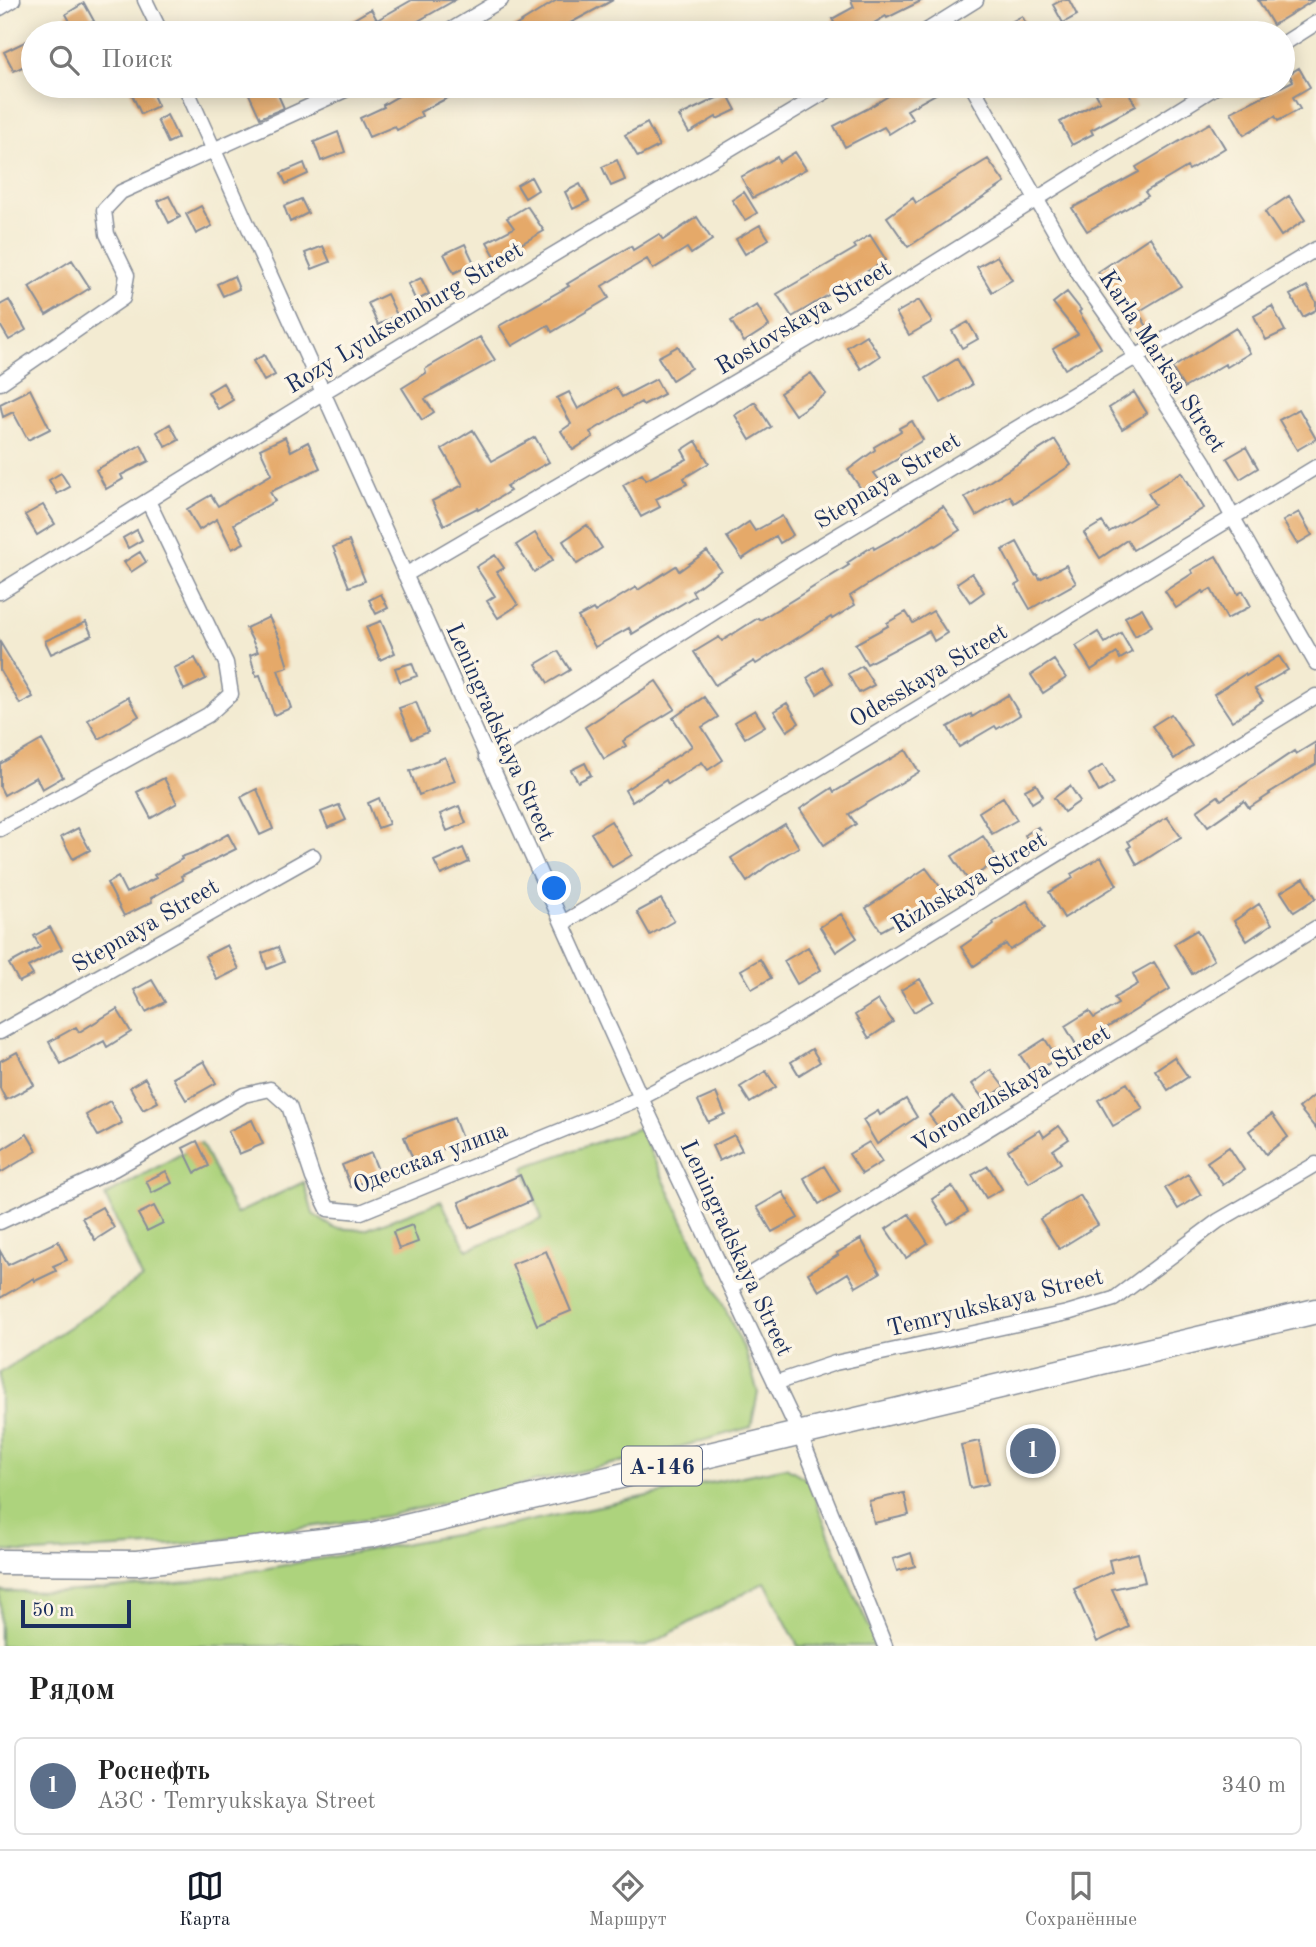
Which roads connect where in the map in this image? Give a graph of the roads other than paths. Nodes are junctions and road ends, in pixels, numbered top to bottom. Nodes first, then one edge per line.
1 (13, 0) edge
2 (145, 0) edge
3 (501, 0) edge
4 (976, 0) edge
5 (0, 8) edge
6 (155, 21) edge
7 (466, 21) edge
8 (952, 21) edge
9 (1316, 23) edge
10 (1295, 36) edge
11 (191, 98) edge
12 (327, 98) edge
13 (815, 98) edge
14 (979, 98) edge
15 (1198, 98) edge
16 (215, 148) junction
17 (1038, 199) junction
18 (1316, 249) edge
19 (1137, 358) junction
20 (0, 383) edge
21 (322, 393) junction
22 (1316, 467) edge
23 (148, 501) junction
24 (1233, 518) junction
25 (405, 575) junction
26 (0, 592) edge
27 (1316, 663) edge
28 (1316, 696) edge
29 (486, 757) junction
30 (0, 829) edge
31 (313, 856) dead end
32 (563, 923) junction
33 (1316, 928) edge
34 (0, 1032) edge
35 (641, 1098) junction
36 (1316, 1164) edge
37 (0, 1222) edge
38 (730, 1287) junction
39 (1316, 1311) edge
40 (775, 1383) junction
41 (799, 1433) junction
42 (0, 1562) edge
43 (885, 1646) edge

1 - 5 street
2 - 6 street
3 - 7 street
4 - 8 street
9 - 10 street
11 - 16 street, Leningradskaya Street
12 - 16 street
13 - 21 street, Rozy Lyuksemburg Street
14 - 17 street, Karla Marksa Street
15 - 17 street, Rostovskaya Street
16 - 20 street
16 - 21 street, Leningradskaya Street
17 - 19 street, Karla Marksa Street
17 - 25 street, Rostovskaya Street
18 - 19 street, Stepnaya Street
19 - 24 street, Karla Marksa Street
19 - 29 street, Stepnaya Street
21 - 23 street, Rozy Lyuksemburg Street
21 - 25 street, Leningradskaya Street
22 - 24 street, Odesskaya Street
23 - 26 street, Rozy Lyuksemburg Street
23 - 30 street
24 - 27 street, Karla Marksa Street
24 - 32 street, Odesskaya Street
25 - 29 street, Leningradskaya Street
28 - 35 street, Rizhskaya Street
29 - 32 street, Leningradskaya Street
31 - 34 street, Stepnaya Street
32 - 35 street, Leningradskaya Street
33 - 38 street, Voronezhskaya Street
35 - 37 street, Одесская улица
35 - 38 street, Leningradskaya Street
36 - 40 street, Temryukskaya Street
38 - 40 street, Leningradskaya Street
39 - 41 highway, А-146
40 - 41 street, Leningradskaya Street
41 - 42 highway, А-146
41 - 43 street, Leningradskaya Street

